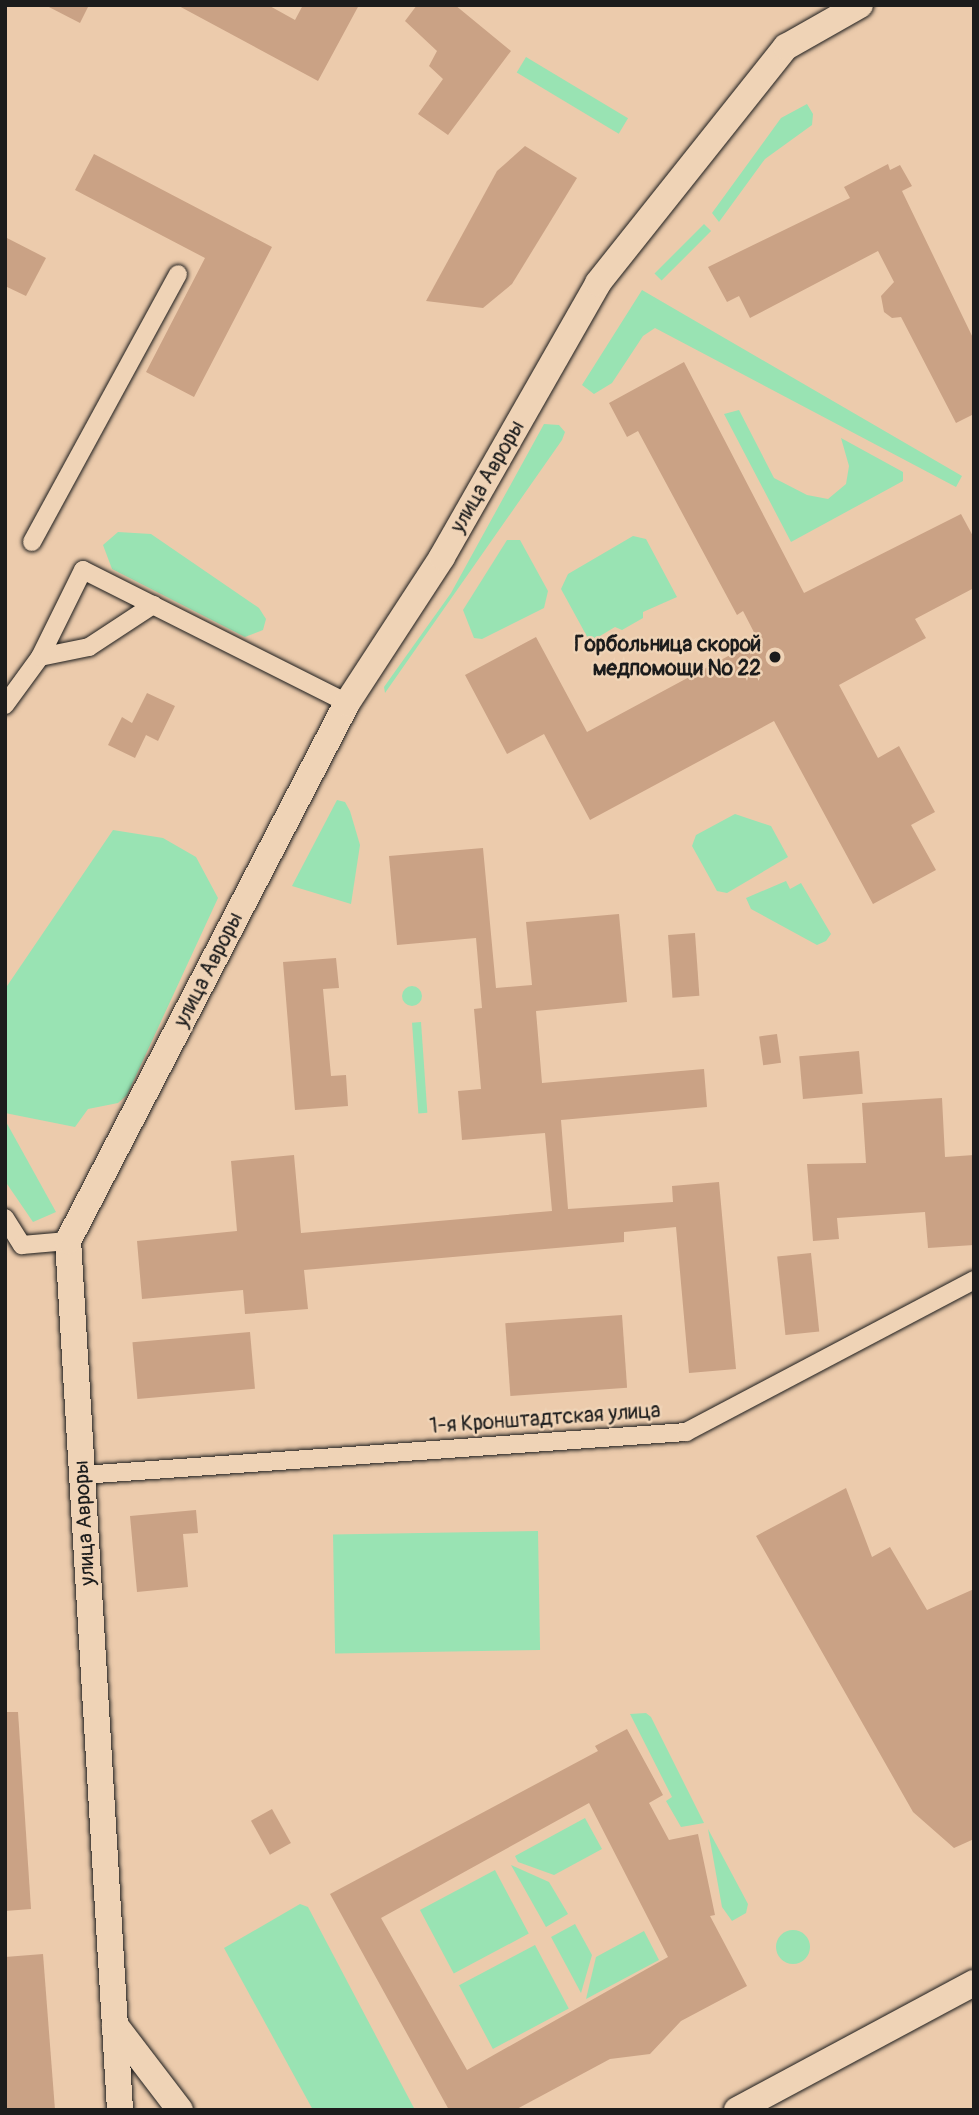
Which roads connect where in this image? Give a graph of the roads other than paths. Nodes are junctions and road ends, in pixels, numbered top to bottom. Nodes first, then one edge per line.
1 (860, 5) edge
2 (178, 274) dead end
3 (32, 542) dead end
4 (153, 605) junction
5 (40, 657) junction
6 (347, 704) junction
7 (5, 705) edge
8 (5, 1218) edge
9 (68, 1241) junction
10 (974, 1280) edge
11 (82, 1475) junction
12 (974, 1983) edge
13 (115, 2025) junction
14 (120, 2110) edge
15 (180, 2110) edge
16 (737, 2110) edge

1 - 6 street, улица Авроры
2 - 3 street
4 - 5 street
4 - 5 street
4 - 6 street
5 - 7 street
6 - 9 street, улица Авроры
8 - 9 street
9 - 11 street, улица Авроры
10 - 11 street, 1-я Кронштадтская улица
11 - 13 street, улица Авроры
12 - 16 street
13 - 14 street, улица Авроры
13 - 15 street

